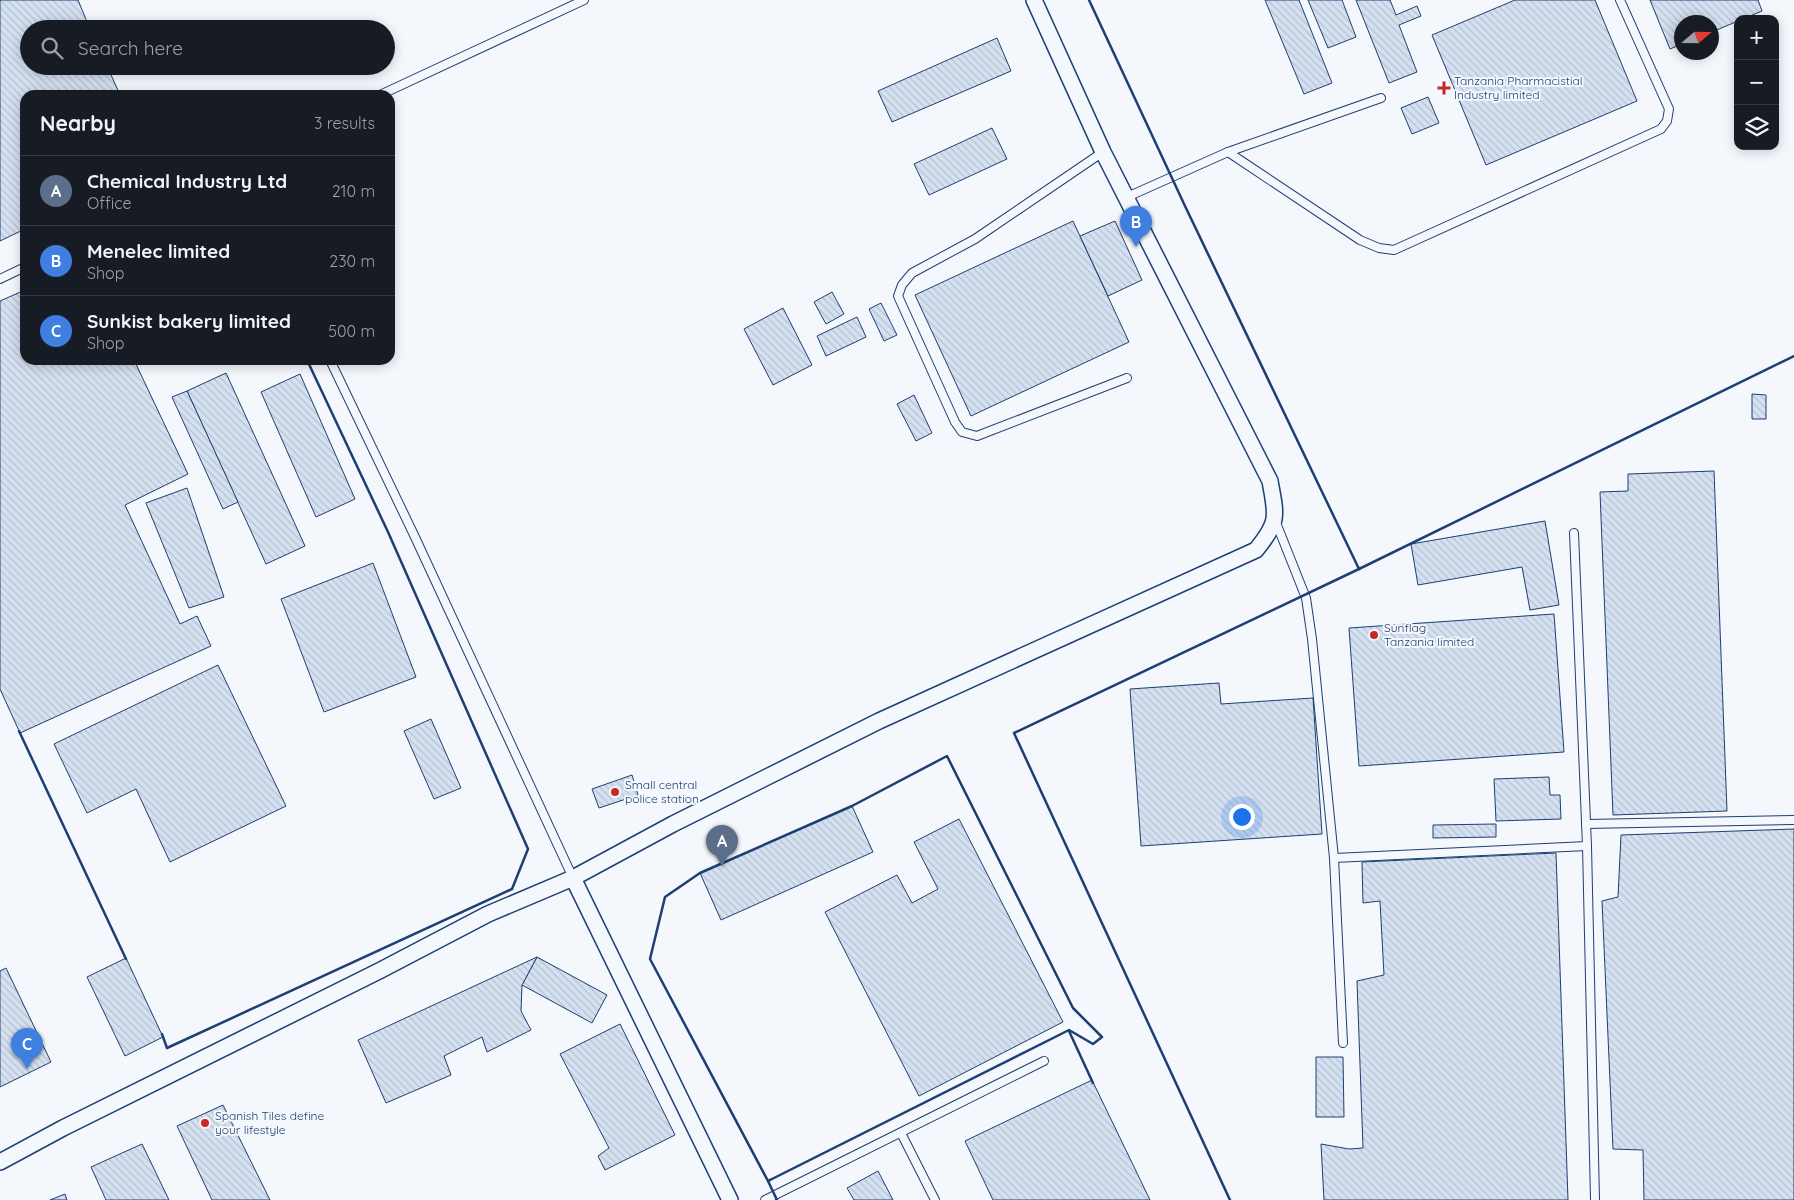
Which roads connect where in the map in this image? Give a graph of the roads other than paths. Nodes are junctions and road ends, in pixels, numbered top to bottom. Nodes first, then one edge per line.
1 (584, 0) edge
2 (1034, 0) edge
3 (1620, 0) edge
4 (391, 90) edge
5 (1381, 98) dead end
6 (1103, 152) junction
7 (1228, 152) junction
8 (1127, 197) junction
9 (20, 269) edge
10 (0, 279) edge
11 (332, 365) edge
12 (1127, 378) dead end
13 (1275, 519) junction
14 (1574, 533) dead end
15 (1794, 820) edge
16 (1586, 824) junction
17 (1587, 846) junction
18 (1334, 858) junction
19 (573, 878) junction
20 (1343, 1043) dead end
21 (1044, 1061) dead end
22 (901, 1133) junction
23 (0, 1162) edge
24 (730, 1200) edge
25 (766, 1200) edge
26 (935, 1200) edge
27 (1595, 1200) edge

1 - 4 lane
2 - 6 street
3 - 7 lane
5 - 7 lane
6 - 8 street
6 - 12 lane
7 - 8 lane
8 - 13 street
9 - 10 lane
11 - 19 lane
13 - 18 lane
13 - 19 street
14 - 16 lane
15 - 16 lane
16 - 17 lane
17 - 18 lane
17 - 27 lane
18 - 20 lane
19 - 23 street
19 - 24 street
21 - 22 lane
22 - 25 lane
22 - 26 lane

